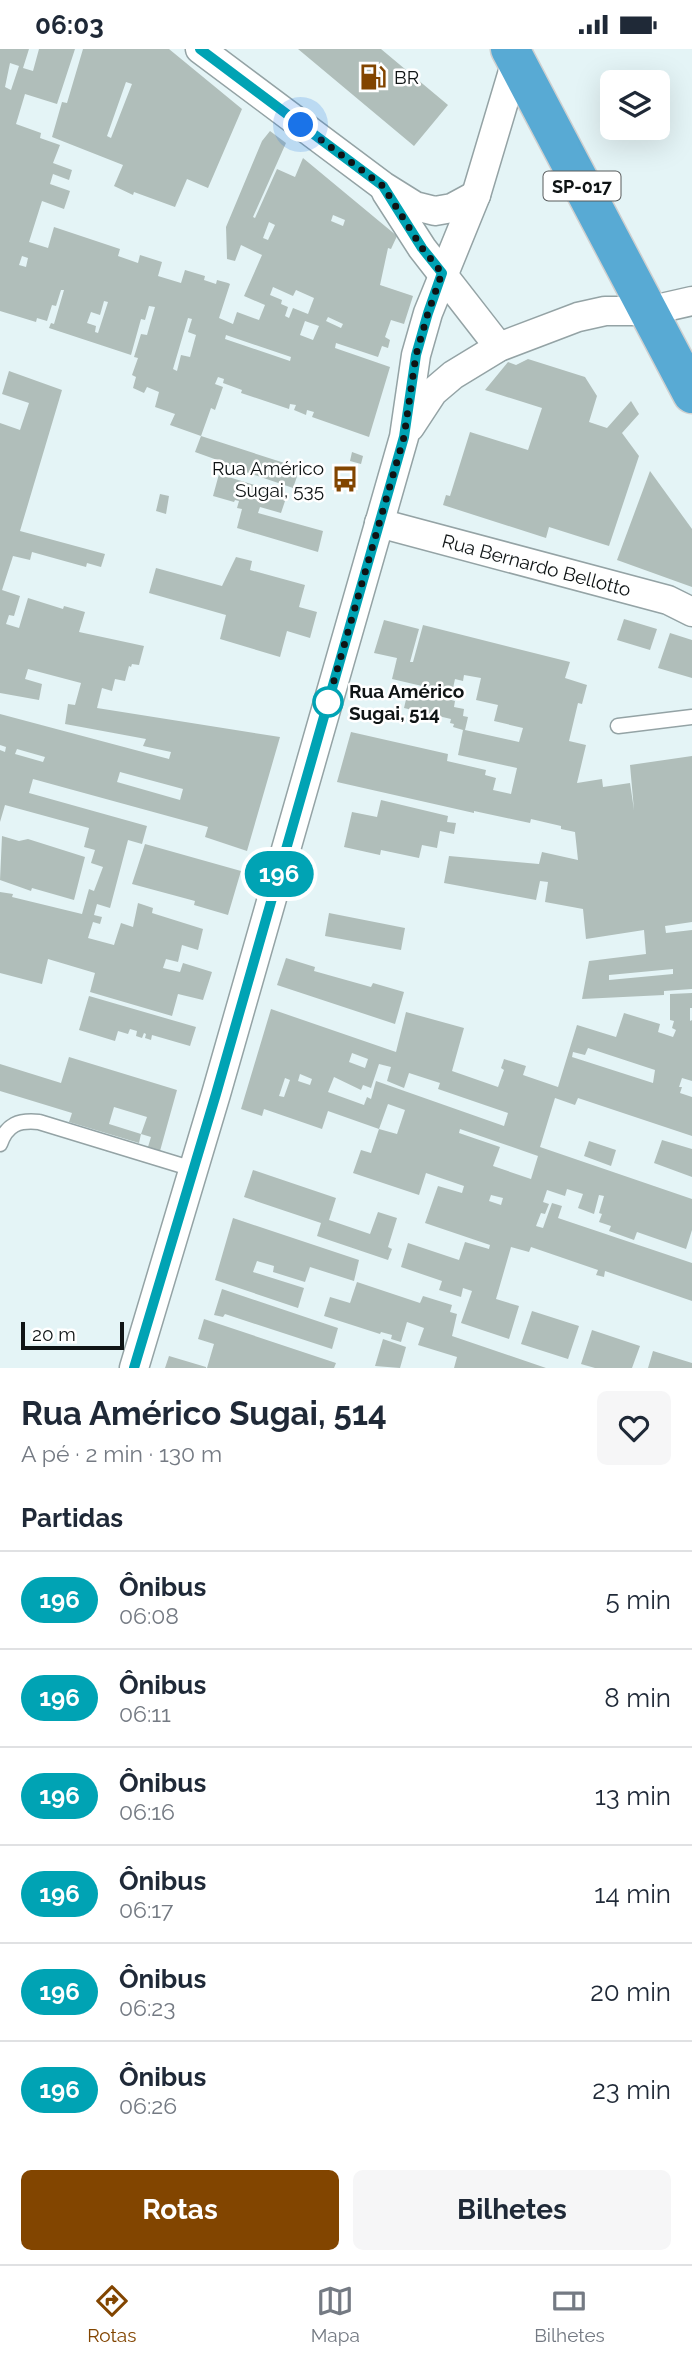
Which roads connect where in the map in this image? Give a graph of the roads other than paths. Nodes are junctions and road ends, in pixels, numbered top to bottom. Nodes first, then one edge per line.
1 (200, 49) edge
2 (513, 55) edge
3 (383, 186) junction
4 (476, 195) junction
5 (442, 273) junction
6 (692, 301) edge
7 (648, 311) junction
8 (499, 347) junction
9 (692, 394) edge
10 (404, 437) junction
11 (379, 523) junction
12 (692, 612) edge
13 (692, 717) edge
14 (618, 726) dead end
15 (0, 1143) edge
16 (193, 1169) junction
17 (134, 1368) edge

1 - 3 street
2 - 4 street
2 - 7 highway, SP-017
3 - 4 street
3 - 5 street
4 - 5 street
5 - 8 street
5 - 10 street
6 - 7 street
7 - 8 street
7 - 9 highway, SP-017
8 - 10 street
10 - 11 street
11 - 12 street, Rua Bernardo Bellotto
11 - 16 street
13 - 14 lane
15 - 16 lane
16 - 17 street

